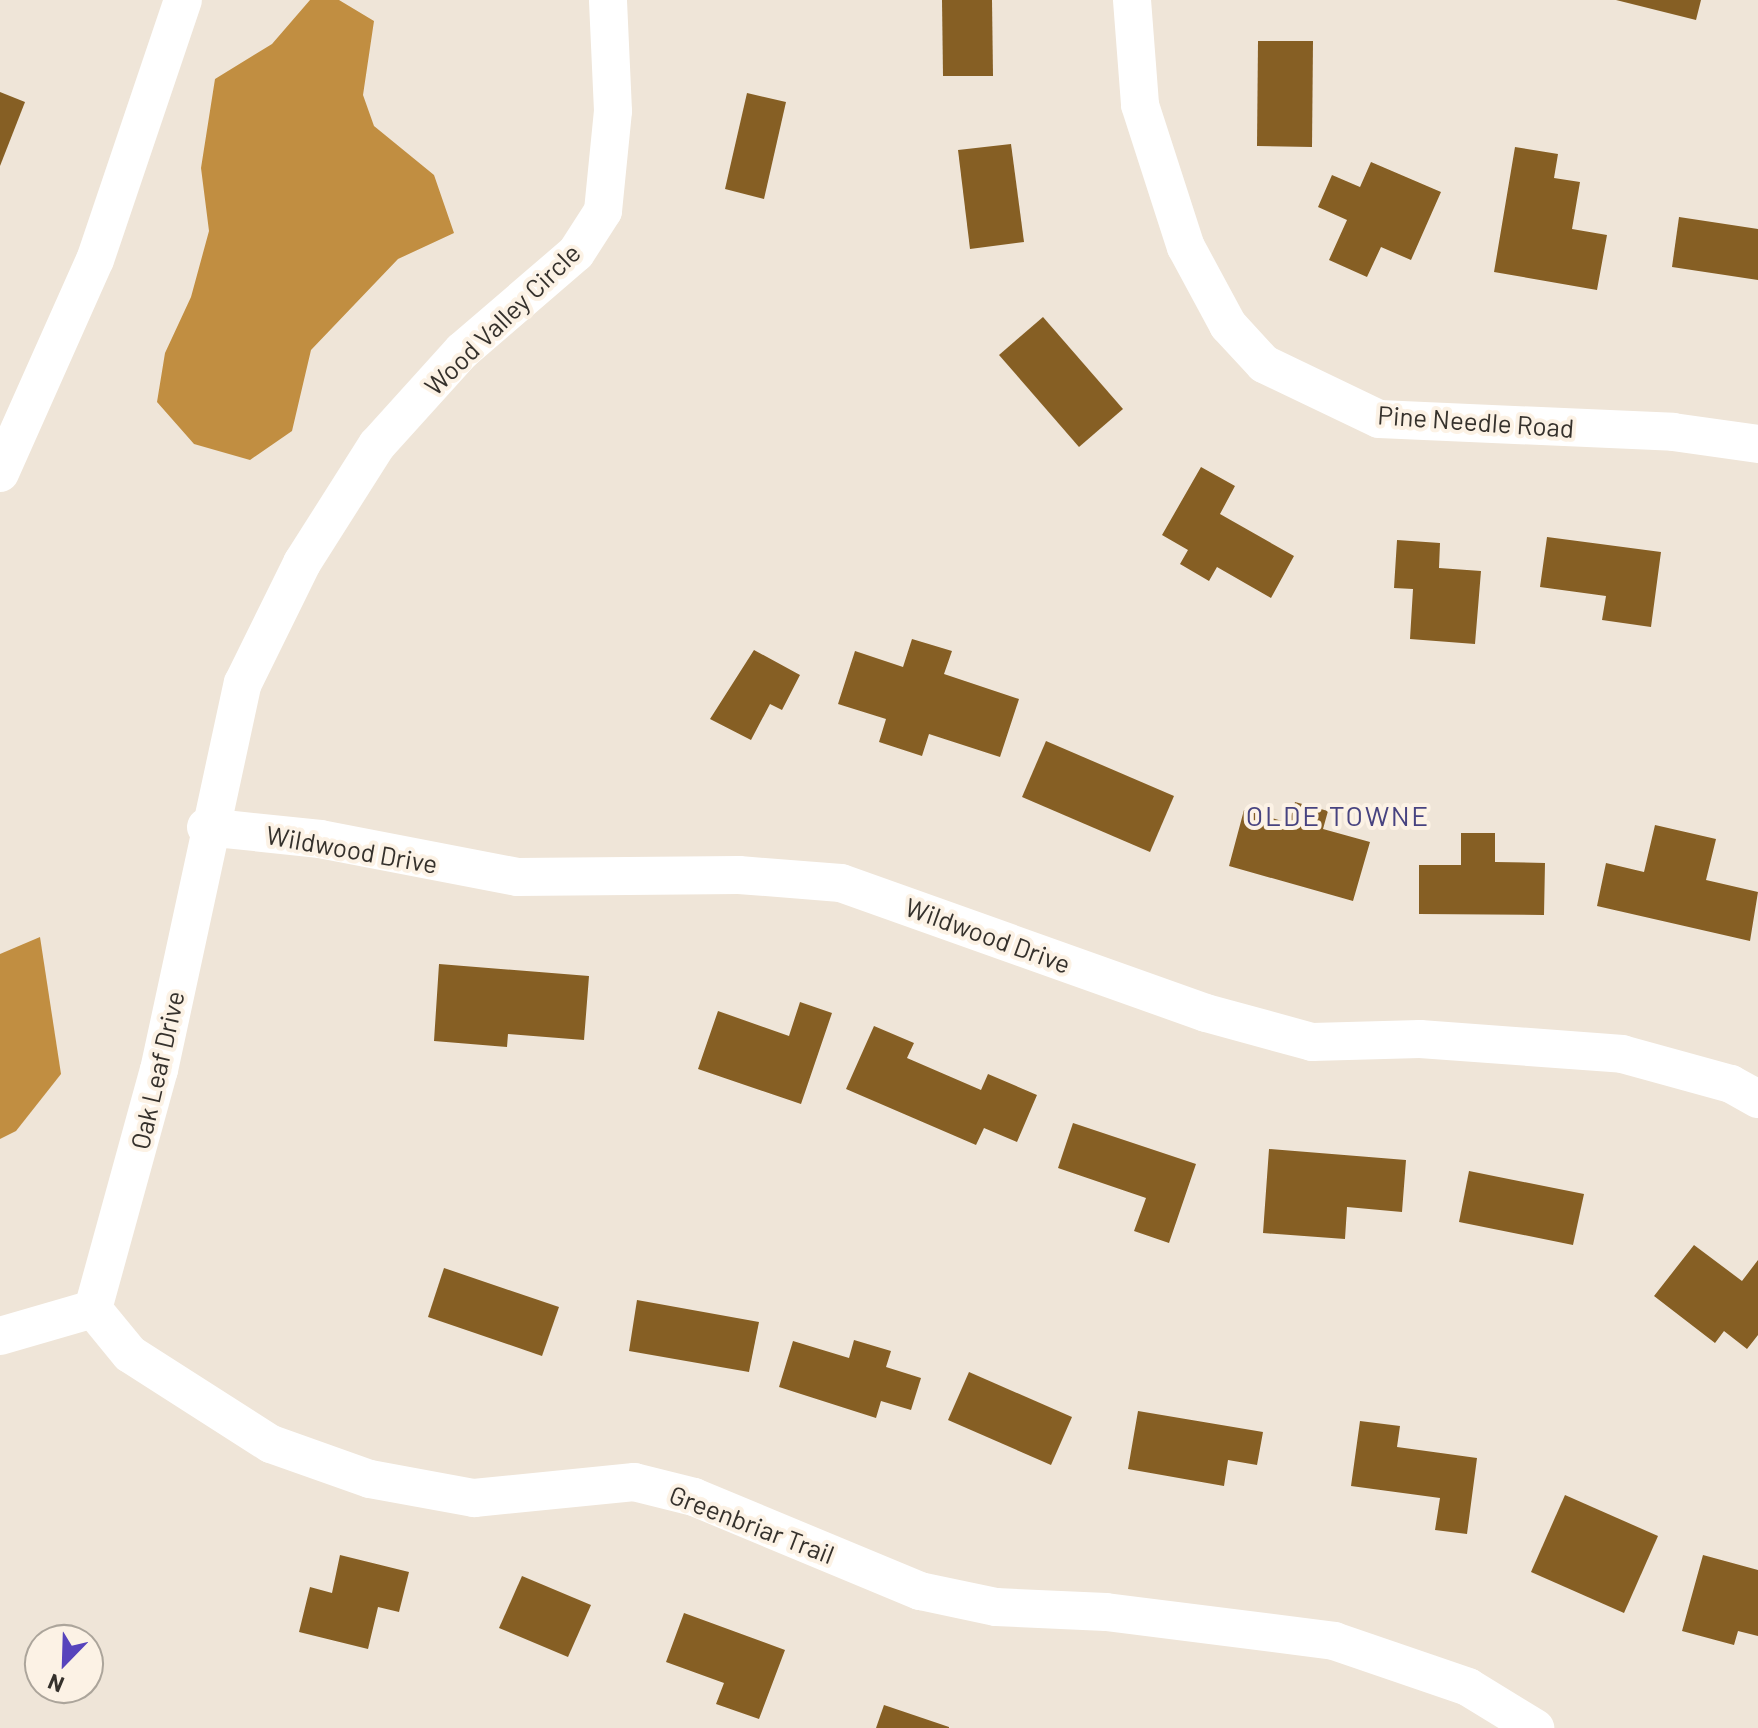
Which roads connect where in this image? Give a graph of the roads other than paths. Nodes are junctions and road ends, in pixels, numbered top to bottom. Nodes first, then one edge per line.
1 (183, 0) edge
2 (608, 0) edge
3 (1132, 0) edge
4 (1758, 444) edge
5 (0, 473) edge
6 (206, 827) junction
7 (1758, 1099) edge
8 (93, 1309) junction
9 (0, 1336) edge
10 (1535, 1728) edge

1 - 5 street
2 - 6 street, Wood Valley Circle
3 - 4 street, Pine Needle Road
6 - 7 street, Wildwood Drive
6 - 8 street, Oak Leaf Drive
8 - 9 street
8 - 10 street, Greenbriar Trail

